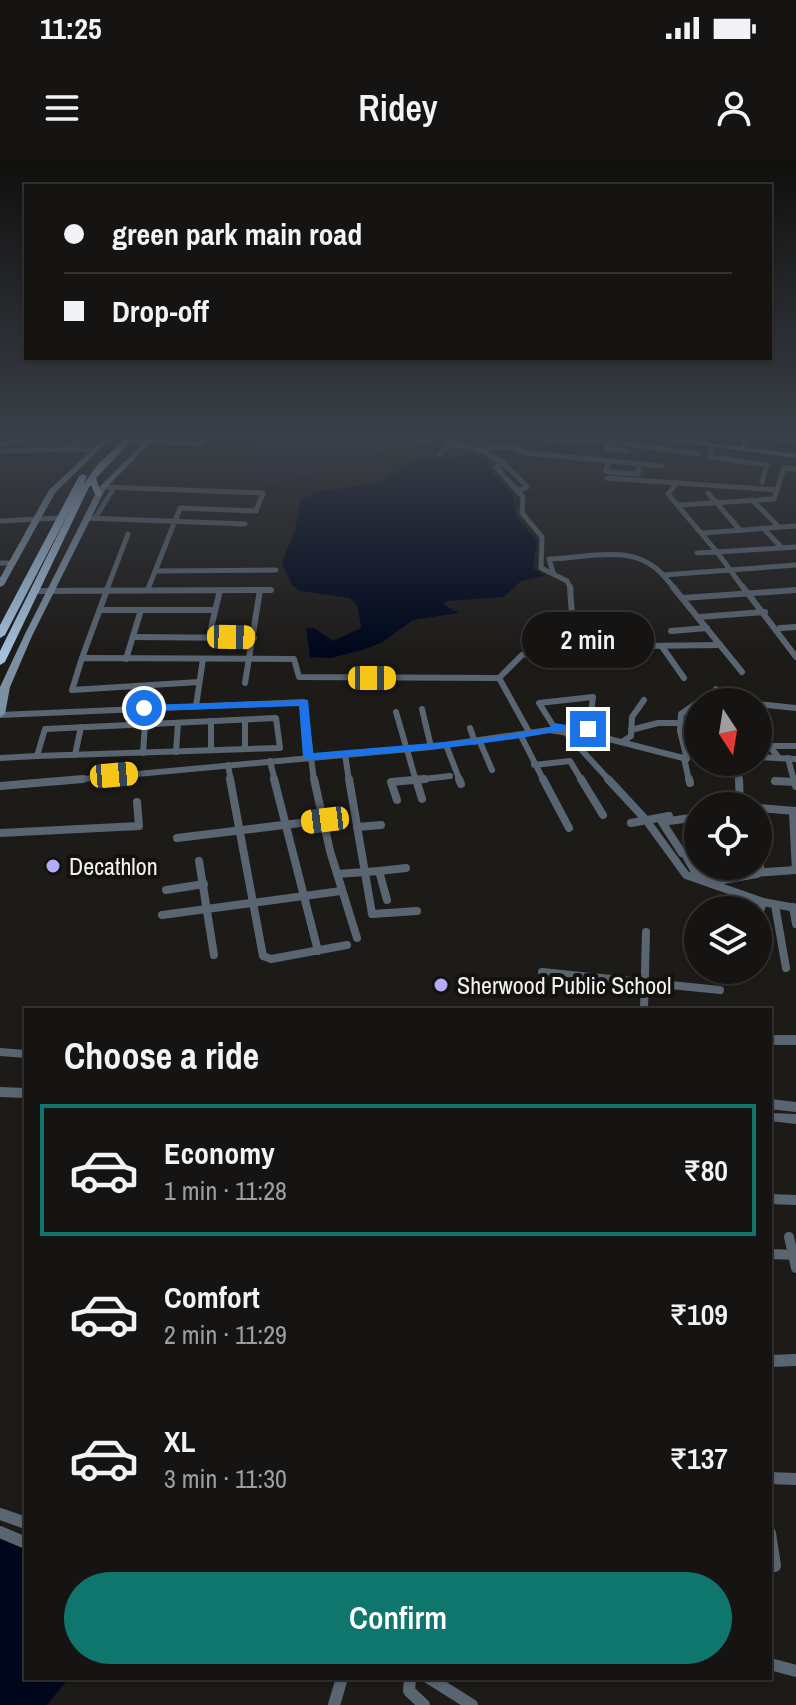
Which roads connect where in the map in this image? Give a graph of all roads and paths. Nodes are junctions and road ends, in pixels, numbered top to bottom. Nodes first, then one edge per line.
1 (41, 509) edge
2 (63, 509) edge
3 (75, 509) edge
4 (93, 509) edge
5 (97, 509) edge
6 (180, 509) edge
7 (208, 509) edge
8 (257, 509) edge
9 (523, 509) edge
10 (683, 509) edge
11 (721, 509) edge
12 (761, 509) edge
13 (36, 517) junction
14 (58, 518) junction
15 (0, 521) edge
16 (88, 521) junction
17 (174, 524) junction
18 (245, 524) dead end
19 (796, 526) edge
20 (779, 527) junction
21 (763, 528) junction
22 (740, 530) junction
23 (64, 531) junction
24 (703, 533) junction
25 (128, 534) dead end
26 (781, 547) junction
27 (796, 547) edge
28 (717, 552) junction
29 (697, 553) dead end
30 (0, 563) edge
31 (11, 563) junction
32 (796, 565) edge
33 (276, 570) dead end
34 (728, 570) junction
35 (155, 571) junction
36 (553, 572) junction
37 (663, 575) junction
38 (0, 585) edge
39 (50, 590) junction
40 (106, 590) junction
41 (148, 590) junction
42 (220, 590) junction
43 (260, 590) junction
44 (271, 590) dead end
45 (35, 591) junction
46 (795, 591) edge
47 (748, 593) junction
48 (683, 598) junction
49 (15, 605) junction
50 (28, 605) junction
51 (100, 610) junction
52 (141, 610) junction
53 (215, 610) junction
54 (765, 612) junction
55 (699, 617) junction
56 (796, 627) edge
57 (707, 628) junction
58 (780, 628) junction
59 (671, 631) dead end
60 (0, 635) edge
61 (133, 637) junction
62 (209, 637) junction
63 (254, 638) junction
64 (720, 645) junction
65 (558, 647) junction
66 (663, 648) junction
67 (796, 657) edge
68 (82, 658) junction
69 (126, 659) junction
70 (203, 659) junction
71 (251, 659) junction
72 (0, 662) edge
73 (742, 672) dead end
74 (499, 678) junction
75 (684, 678) dead end
76 (245, 683) dead end
77 (198, 685) junction
78 (644, 700) dead end
79 (772, 704) edge
80 (196, 706) junction
81 (796, 708) edge
82 (422, 709) dead end
83 (396, 712) dead end
84 (684, 712) edge
85 (0, 715) edge
86 (245, 720) junction
87 (211, 721) junction
88 (178, 723) junction
89 (680, 723) junction
90 (684, 723) edge
91 (145, 724) junction
92 (81, 727) junction
93 (470, 728) dead end
94 (558, 729) junction
95 (631, 730) junction
96 (525, 734) junction
97 (684, 738) edge
98 (478, 742) junction
99 (622, 742) junction
100 (446, 745) junction
101 (772, 746) edge
102 (796, 746) edge
103 (431, 747) junction
104 (245, 749) junction
105 (772, 749) edge
106 (211, 750) junction
107 (406, 750) junction
108 (176, 752) junction
109 (143, 753) junction
110 (345, 754) junction
111 (75, 755) junction
112 (37, 757) junction
113 (308, 757) junction
114 (0, 758) edge
115 (684, 758) edge
116 (772, 758) edge
117 (779, 758) junction
118 (792, 758) edge
119 (270, 761) junction
120 (228, 765) junction
121 (534, 765) junction
122 (492, 770) dead end
123 (450, 776) dead end
124 (688, 776) edge
125 (414, 780) junction
126 (775, 781) dead end
127 (690, 783) dead end
128 (461, 784) dead end
129 (796, 784) edge
130 (0, 786) edge
131 (422, 799) dead end
132 (397, 800) dead end
133 (137, 802) dead end
134 (772, 810) edge
135 (794, 812) edge
136 (603, 815) dead end
137 (684, 817) edge
138 (325, 820) junction
139 (646, 820) junction
140 (662, 820) junction
141 (631, 823) dead end
142 (285, 825) junction
143 (381, 825) dead end
144 (357, 827) junction
145 (569, 828) dead end
146 (240, 831) junction
147 (0, 833) edge
148 (177, 838) dead end
149 (682, 853) joint
150 (670, 854) junction
151 (199, 861) dead end
152 (684, 866) edge
153 (406, 868) dead end
154 (796, 870) edge
155 (379, 871) junction
156 (362, 872) junction
157 (772, 872) edge
158 (337, 874) junction
159 (702, 880) edge
160 (204, 884) junction
161 (166, 890) dead end
162 (341, 891) junction
163 (304, 896) junction
164 (746, 896) edge
165 (387, 900) dead end
166 (254, 902) junction
167 (772, 904) edge
168 (775, 905) junction
169 (794, 907) edge
170 (207, 909) junction
171 (417, 911) dead end
172 (162, 915) dead end
173 (796, 924) edge
174 (646, 932) dead end
175 (357, 938) dead end
176 (347, 945) dead end
177 (318, 951) junction
178 (214, 955) dead end
179 (786, 968) dead end
180 (542, 972) dead end
181 (645, 983) junction
182 (720, 990) dead end
183 (644, 1008) edge
184 (772, 1040) edge
185 (796, 1040) edge
186 (0, 1052) edge
187 (24, 1054) edge
188 (0, 1092) edge
189 (24, 1093) edge
190 (772, 1104) edge
191 (796, 1107) edge
192 (772, 1117) edge
193 (796, 1119) edge
194 (772, 1199) edge
195 (796, 1200) edge
196 (789, 1237) dead end
197 (772, 1254) edge
198 (795, 1255) edge
199 (796, 1268) edge
200 (796, 1360) edge
201 (772, 1361) edge
202 (772, 1478) edge
203 (796, 1479) edge
204 (0, 1514) edge
205 (24, 1522) edge
206 (0, 1532) edge
207 (24, 1542) edge
208 (772, 1546) edge
209 (775, 1566) dead end
210 (772, 1665) edge
211 (796, 1671) edge
212 (341, 1680) edge
213 (410, 1680) edge
214 (432, 1680) edge
215 (334, 1705) edge
216 (424, 1705) edge
217 (472, 1705) edge

1 - 13 main road
2 - 14 highway
3 - 23 highway
4 - 16 main road
5 - 16 street
6 - 17 street
7 - 8 street
9 - 36 street
10 - 24 street
11 - 22 street
12 - 20 street
13 - 14 street
13 - 15 street
13 - 31 main road
14 - 49 highway
16 - 17 street
16 - 23 highway
16 - 39 main road
17 - 18 street
17 - 35 street
19 - 20 street
20 - 21 street
21 - 22 street
21 - 26 street
22 - 24 street
23 - 45 highway
24 - 28 street
25 - 40 street
26 - 27 street
26 - 28 street
28 - 29 street
28 - 34 street
30 - 31 street
31 - 38 main road
32 - 34 street
33 - 35 street
34 - 37 street
34 - 47 street
35 - 41 street
36 - 37 street
36 - 65 street
37 - 48 street
39 - 40 street
39 - 45 street
39 - 85 main road
40 - 41 street
40 - 51 street
41 - 42 street
42 - 43 street
42 - 53 street
43 - 44 street
43 - 63 street
45 - 50 highway
46 - 47 street
47 - 48 street
47 - 54 street
48 - 55 street
49 - 50 highway
49 - 60 highway
50 - 72 highway
51 - 52 street
51 - 68 street
52 - 53 street
52 - 61 street
53 - 62 street
54 - 55 street
54 - 58 street
55 - 57 street
56 - 58 street
57 - 59 street
57 - 64 street
58 - 67 street
61 - 62 street
61 - 69 street
62 - 63 street
63 - 71 street
64 - 66 street
64 - 73 street
65 - 66 street
65 - 74 street
66 - 75 street
68 - 69 street
68 - 77 street
69 - 70 street
70 - 71 street
70 - 77 street
71 - 74 street
71 - 76 street
74 - 96 street
77 - 80 street
78 - 95 street
79 - 81 street
80 - 85 street
80 - 113 street
82 - 103 street
83 - 107 street
84 - 89 street
86 - 87 street
86 - 104 street
86 - 104 street
87 - 88 street
87 - 106 street
88 - 91 street
88 - 108 street
89 - 90 street
89 - 95 street
89 - 97 street
91 - 92 street
91 - 109 street
92 - 111 street
92 - 112 street
93 - 98 street
94 - 94 street
94 - 96 street
94 - 99 street
94 - 139 street
95 - 99 street
96 - 98 street
96 - 121 street
98 - 100 street
98 - 122 street
99 - 115 street
100 - 103 street
100 - 128 street
101 - 102 street
103 - 107 street
104 - 106 street
105 - 117 street
106 - 108 street
107 - 110 street
107 - 125 street
108 - 109 street
109 - 111 street
110 - 113 street
110 - 144 street
111 - 112 street
112 - 114 street
113 - 119 street
113 - 138 street
116 - 117 street
117 - 118 street
118 - 129 street
119 - 120 street
119 - 142 street
120 - 130 street
120 - 146 street
121 - 136 street
121 - 145 street
123 - 125 street
124 - 127 street
125 - 131 street
125 - 132 street
126 - 129 street
133 - 147 street
134 - 135 street
135 - 154 street
137 - 140 street
138 - 142 street
138 - 158 street
139 - 140 street
139 - 141 street
139 - 150 street
140 - 149 street
142 - 146 street
142 - 163 street
143 - 144 street
144 - 156 street
146 - 148 street
146 - 166 street
149 - 150 street
150 - 152 street
151 - 160 street
153 - 155 street
154 - 157 street
155 - 156 street
155 - 165 street
156 - 158 street
156 - 171 street
158 - 162 street
159 - 164 street
160 - 161 street
160 - 170 street
162 - 163 street
162 - 175 street
163 - 166 street
163 - 177 street
166 - 170 street
166 - 177 street
167 - 168 street
168 - 169 street
168 - 179 street
169 - 173 street
170 - 172 street
170 - 178 street
174 - 181 street
176 - 177 street
180 - 181 street
181 - 182 street
181 - 183 street
184 - 185 street
186 - 187 street
188 - 189 street
190 - 191 street
192 - 193 street
194 - 195 street
196 - 198 street
197 - 198 street
198 - 199 street
200 - 201 street
202 - 203 street
204 - 205 street
206 - 207 street
208 - 209 street
210 - 211 street
212 - 215 street
213 - 216 street
214 - 217 street

